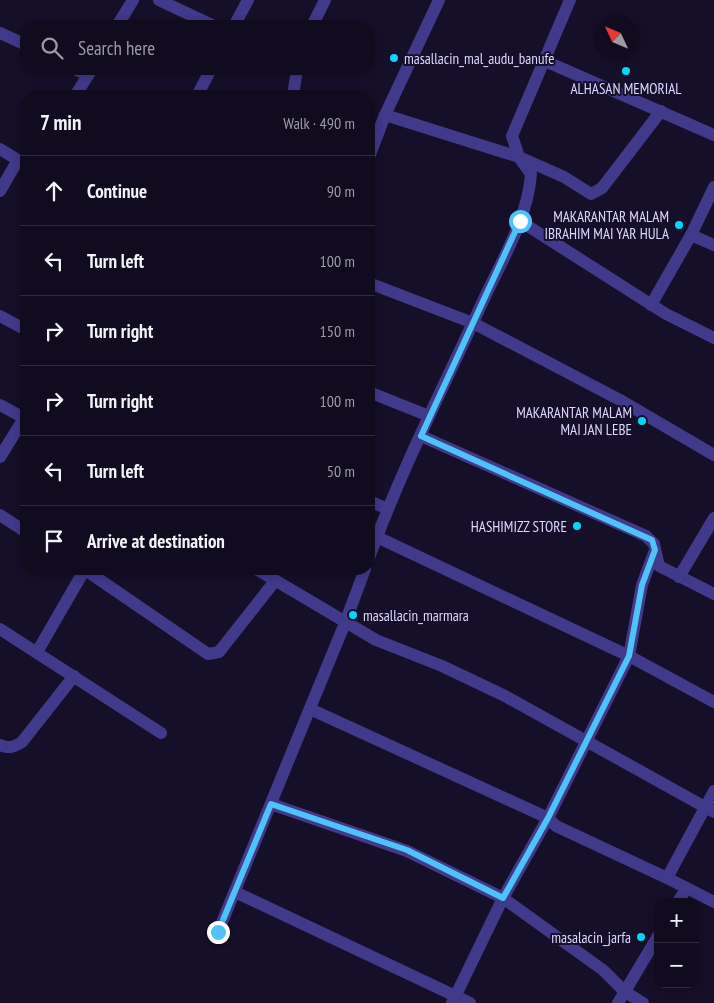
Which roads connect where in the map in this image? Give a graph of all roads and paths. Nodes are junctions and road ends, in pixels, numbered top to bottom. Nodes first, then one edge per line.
1 (133, 0) edge
2 (159, 0) edge
3 (248, 0) edge
4 (325, 0) edge
5 (439, 0) edge
6 (570, 0) edge
7 (121, 20) edge
8 (201, 20) edge
9 (237, 20) edge
10 (315, 20) edge
11 (0, 32) edge
12 (20, 42) edge
13 (545, 61) junction
14 (88, 75) edge
15 (208, 75) edge
16 (297, 75) edge
17 (79, 90) edge
18 (200, 90) edge
19 (294, 90) edge
20 (661, 111) junction
21 (385, 115) junction
22 (714, 135) edge
23 (375, 141) edge
24 (0, 149) edge
25 (519, 157) junction
26 (20, 161) edge
27 (20, 165) edge
28 (714, 187) edge
29 (0, 191) edge
30 (520, 221) junction
31 (691, 236) junction
32 (714, 245) edge
33 (375, 285) edge
34 (651, 305) junction
35 (0, 316) edge
36 (473, 324) junction
37 (20, 327) edge
38 (714, 338) edge
39 (375, 394) edge
40 (0, 405) edge
41 (20, 414) edge
42 (429, 416) junction
43 (20, 426) edge
44 (421, 436) junction
45 (714, 456) edge
46 (0, 457) edge
47 (375, 504) edge
48 (388, 509) junction
49 (0, 515) edge
50 (714, 518) edge
51 (20, 528) edge
52 (377, 537) junction
53 (375, 542) edge
54 (655, 550) junction
55 (81, 575) edge
56 (93, 575) edge
57 (266, 575) edge
58 (363, 575) edge
59 (678, 577) junction
60 (275, 581) junction
61 (714, 594) edge
62 (345, 623) junction
63 (0, 629) edge
64 (37, 652) junction
65 (629, 656) junction
66 (74, 676) junction
67 (714, 702) edge
68 (310, 709) junction
69 (161, 733) dead end
70 (586, 742) junction
71 (0, 745) edge
72 (714, 791) edge
73 (271, 804) junction
74 (710, 810) edge
75 (548, 818) junction
76 (667, 878) junction
77 (686, 889) junction
78 (235, 892) junction
79 (503, 898) junction
80 (680, 898) edge
81 (714, 902) edge
82 (218, 932) dead end
83 (654, 942) edge
84 (624, 991) junction
85 (454, 999) edge
86 (470, 1003) edge
87 (618, 1003) edge
88 (643, 1003) edge

1 - 7 street
2 - 8 street
3 - 9 street
4 - 10 street
5 - 21 street
6 - 13 street
11 - 12 street
13 - 20 street
13 - 25 street
14 - 17 street
15 - 18 street
16 - 19 street
20 - 22 street
20 - 25 street
21 - 23 street
21 - 25 street
24 - 26 street
25 - 30 street
27 - 29 street
28 - 31 street
30 - 34 street
30 - 36 street
31 - 32 street
31 - 34 street
33 - 36 street
34 - 38 street
35 - 37 street
36 - 42 street
36 - 45 street
39 - 42 street
40 - 41 street
42 - 44 street
43 - 46 street
44 - 48 street
44 - 54 street
47 - 48 street
48 - 52 street
49 - 51 street
50 - 59 street
52 - 53 street
52 - 65 street
54 - 59 street
54 - 65 street
55 - 64 street
56 - 60 street
57 - 60 street
58 - 62 street
59 - 61 street
60 - 62 street
62 - 68 street
62 - 70 street
63 - 64 street
64 - 66 street
65 - 67 street
65 - 70 street
66 - 69 street
66 - 71 street
68 - 73 street
68 - 75 street
70 - 74 street
70 - 75 street
72 - 74 street
73 - 78 street
73 - 79 street
74 - 76 street
75 - 76 street
75 - 79 street
76 - 77 street
77 - 80 street
77 - 81 street
78 - 82 street
78 - 85 street
79 - 84 street
79 - 85 street
83 - 84 street
84 - 87 street
84 - 88 street
85 - 86 street

